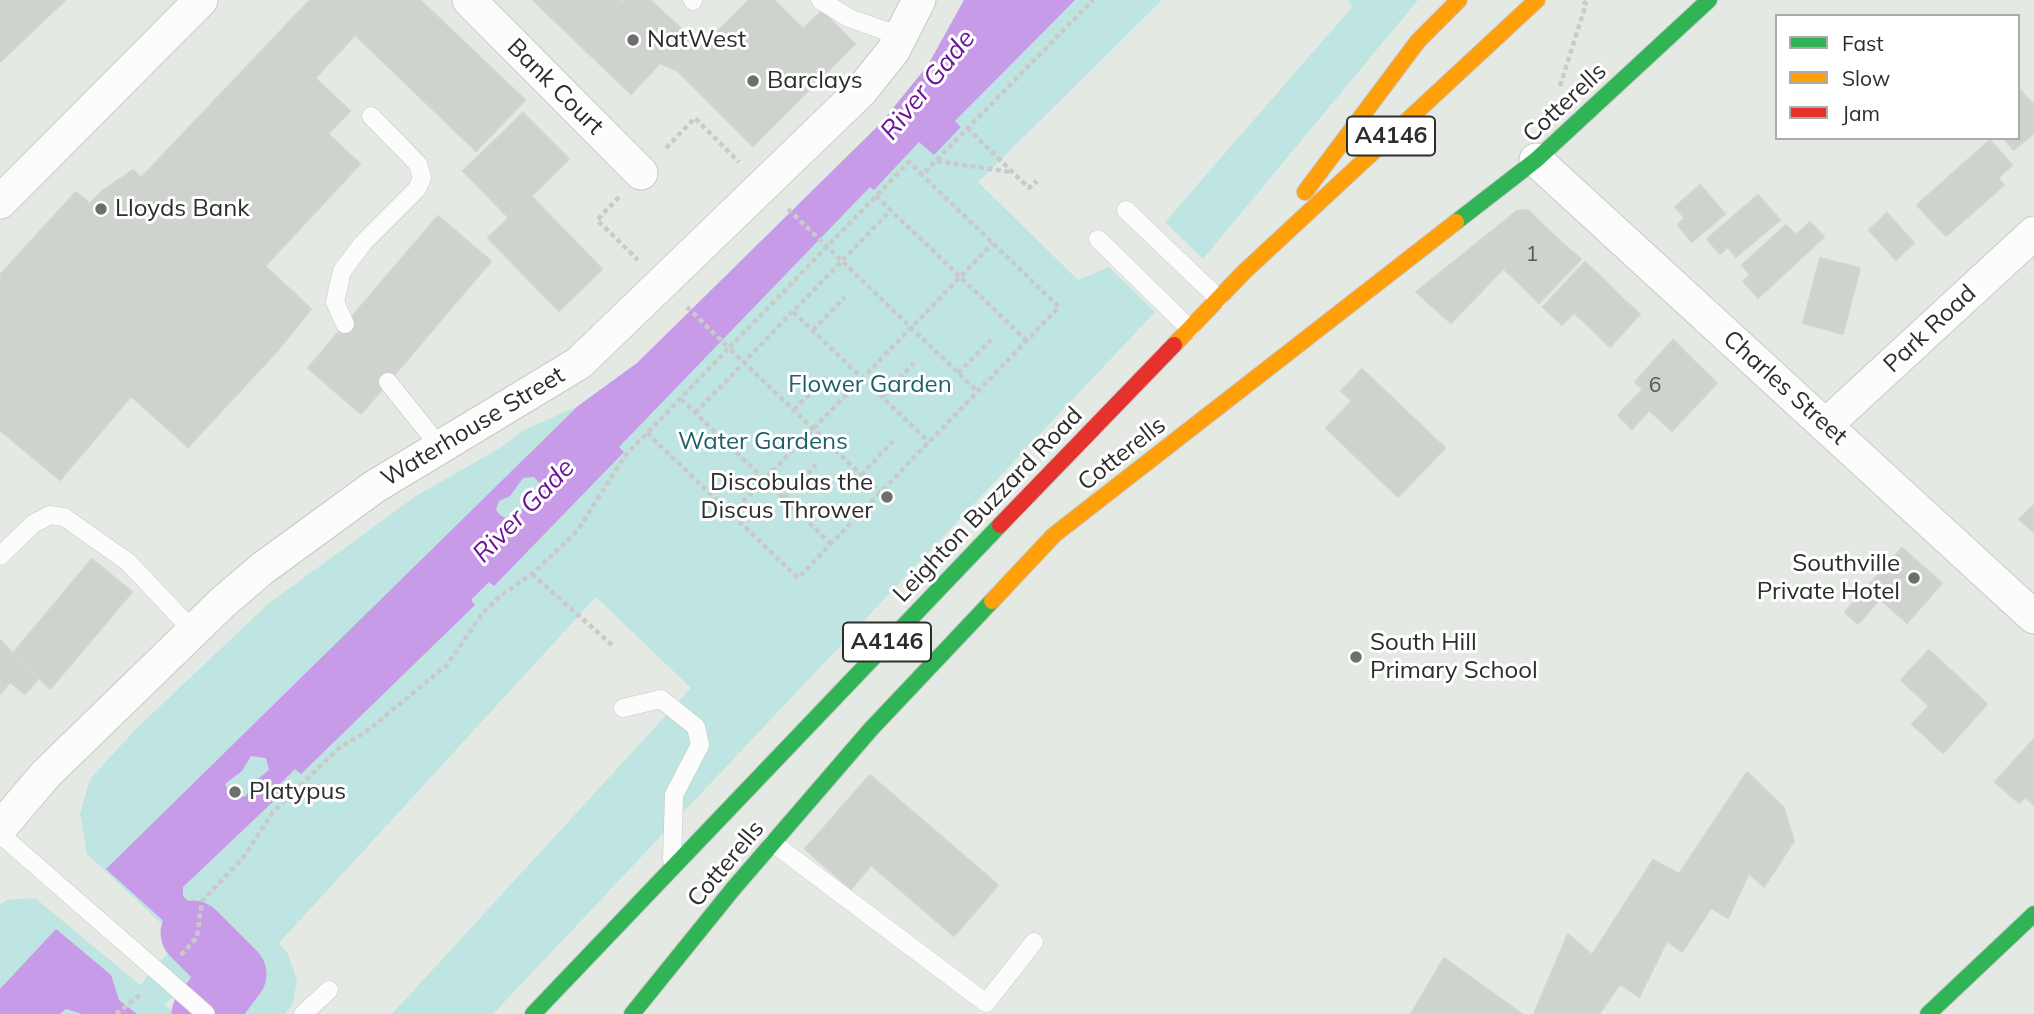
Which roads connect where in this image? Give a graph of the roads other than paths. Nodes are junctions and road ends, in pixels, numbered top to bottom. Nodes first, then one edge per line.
1 (470, 0) edge
2 (820, 0) edge
3 (919, 0) edge
4 (1459, 0) edge
5 (1537, 0) edge
6 (1709, 0) edge
7 (184, 6) edge
8 (900, 37) junction
9 (371, 117) dead end
10 (1536, 160) junction
11 (641, 173) dead end
12 (0, 202) edge
13 (1126, 210) dead end
14 (2034, 233) edge
15 (1098, 239) dead end
16 (1244, 272) junction
17 (1219, 299) junction
18 (345, 324) dead end
19 (1190, 329) junction
20 (388, 382) dead end
21 (1826, 425) junction
22 (440, 447) junction
23 (0, 556) edge
24 (2034, 617) edge
25 (194, 631) junction
26 (623, 708) dead end
27 (0, 828) edge
28 (0, 834) edge
29 (773, 843) junction
30 (671, 867) junction
31 (2034, 914) edge
32 (1034, 942) dead end
33 (330, 990) dead end
34 (206, 1014) edge
35 (303, 1014) edge
36 (533, 1014) edge
37 (632, 1014) edge
38 (1928, 1014) edge

1 - 11 street, Bank Court
2 - 8 lane
3 - 8 street, Waterhouse Street
4 - 16 main road, Leighton Buzzard Road / A4146
5 - 16 main road, Leighton Buzzard Road / A4146
6 - 10 main road, Cotterells
7 - 12 street
8 - 22 street, Waterhouse Street
9 - 18 lane
10 - 21 street, Charles Street
10 - 29 main road, Cotterells
13 - 17 lane
14 - 21 street, Park Road
15 - 19 lane
16 - 17 main road, Leighton Buzzard Road / A4146
17 - 19 main road, Leighton Buzzard Road / A4146
19 - 30 main road, Leighton Buzzard Road / A4146
20 - 22 lane
21 - 24 street, Charles Street
22 - 25 street, Waterhouse Street
23 - 25 lane
25 - 27 street, Waterhouse Street
26 - 30 lane
28 - 34 lane, bridge
29 - 32 lane
29 - 37 main road, Cotterells
30 - 36 main road, Leighton Buzzard Road / A4146
31 - 38 main road
33 - 35 lane

